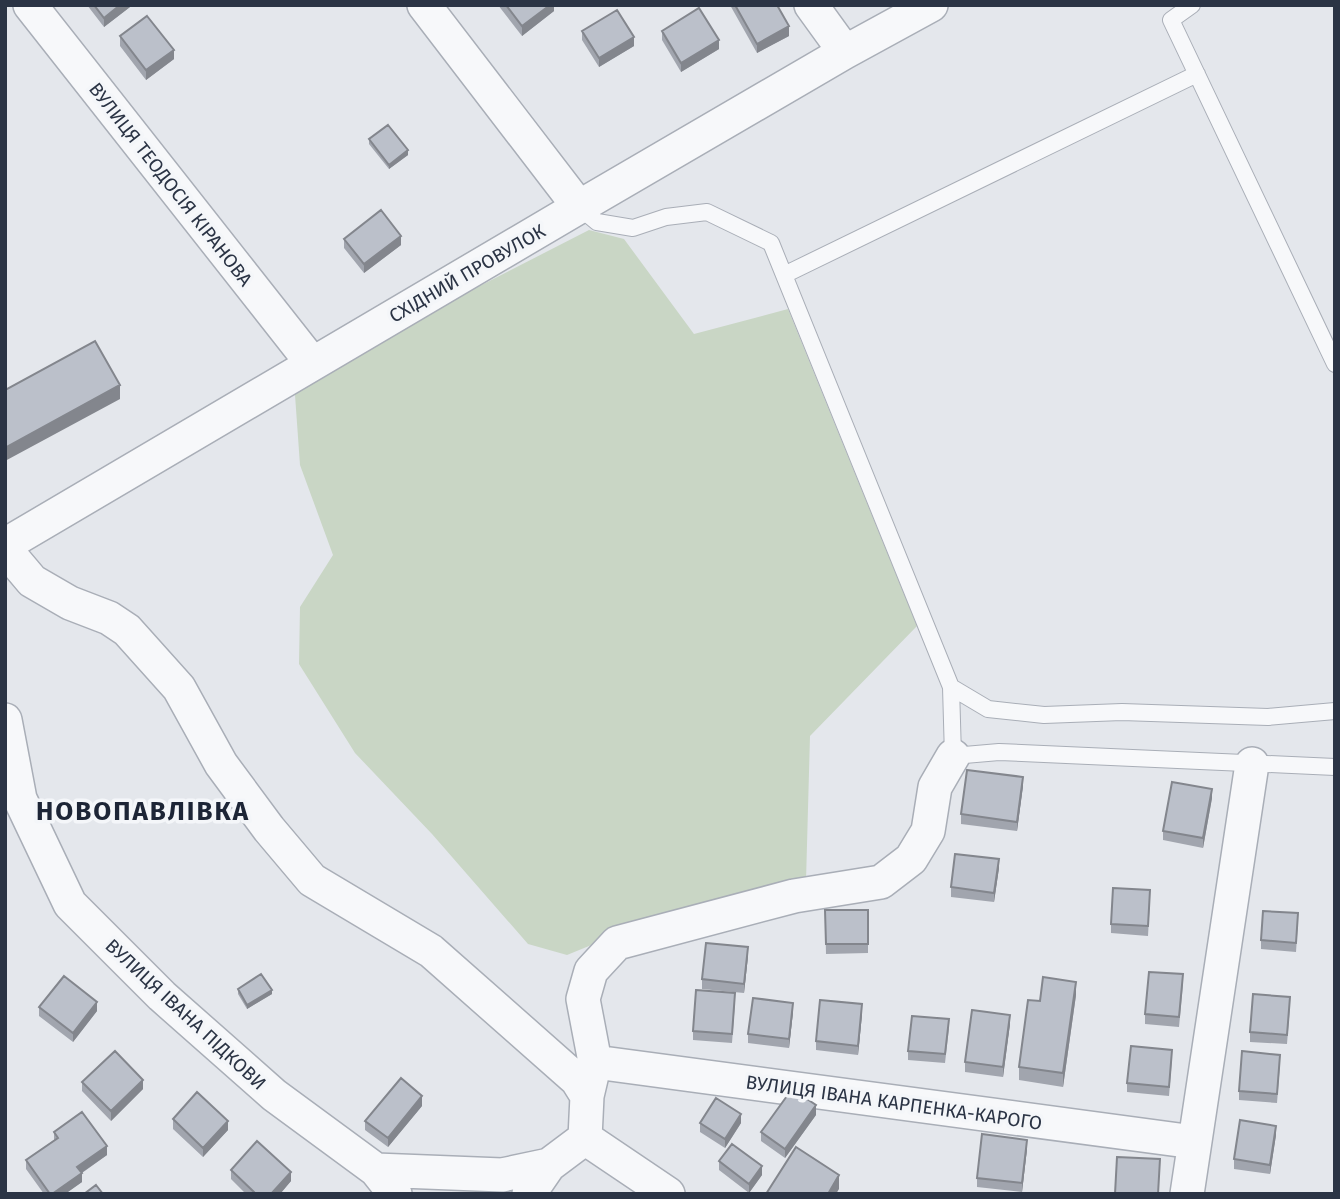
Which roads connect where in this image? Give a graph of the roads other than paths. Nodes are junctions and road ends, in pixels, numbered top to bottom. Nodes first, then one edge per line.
1 (30, 5) edge
2 (424, 5) edge
3 (811, 5) edge
4 (931, 5) edge
5 (1192, 5) edge
6 (845, 52) junction
7 (1196, 74) junction
8 (579, 207) junction
9 (784, 275) junction
10 (312, 363) junction
11 (1335, 364) edge
12 (5, 547) edge
13 (951, 687) junction
14 (1335, 711) edge
15 (5, 720) edge
16 (953, 756) junction
17 (1252, 764) junction
18 (1335, 767) edge
19 (13, 813) edge
20 (595, 1062) junction
21 (587, 1097) junction
22 (586, 1138) junction
23 (1194, 1142) junction
24 (549, 1165) junction
25 (386, 1182) edge
26 (529, 1194) edge
27 (668, 1194) edge
28 (1187, 1194) edge

1 - 10 street, ВУЛИЦЯ ТЕОДОСІЯ КІРАНОВА
2 - 8 street
3 - 6 street
4 - 6 street, СХІДНИЙ ПРОВУЛОК
5 - 7 lane
6 - 8 street, СХІДНИЙ ПРОВУЛОК
7 - 9 lane
7 - 11 lane
8 - 9 lane
8 - 10 street, СХІДНИЙ ПРОВУЛОК
9 - 13 lane
10 - 12 street, СХІДНИЙ ПРОВУЛОК
12 - 21 street
13 - 14 lane
13 - 16 lane
15 - 19 street, ВУЛИЦЯ ІВАНА ПІДКОВИ
16 - 17 lane
16 - 20 street
17 - 18 lane
17 - 23 street
19 - 25 street, ВУЛИЦЯ ІВАНА ПІДКОВИ
20 - 21 street
20 - 23 street, ВУЛИЦЯ ІВАНА КАРПЕНКА-КАРОГО
21 - 22 street
22 - 24 street
22 - 27 street
23 - 28 street
24 - 25 street
24 - 26 street

